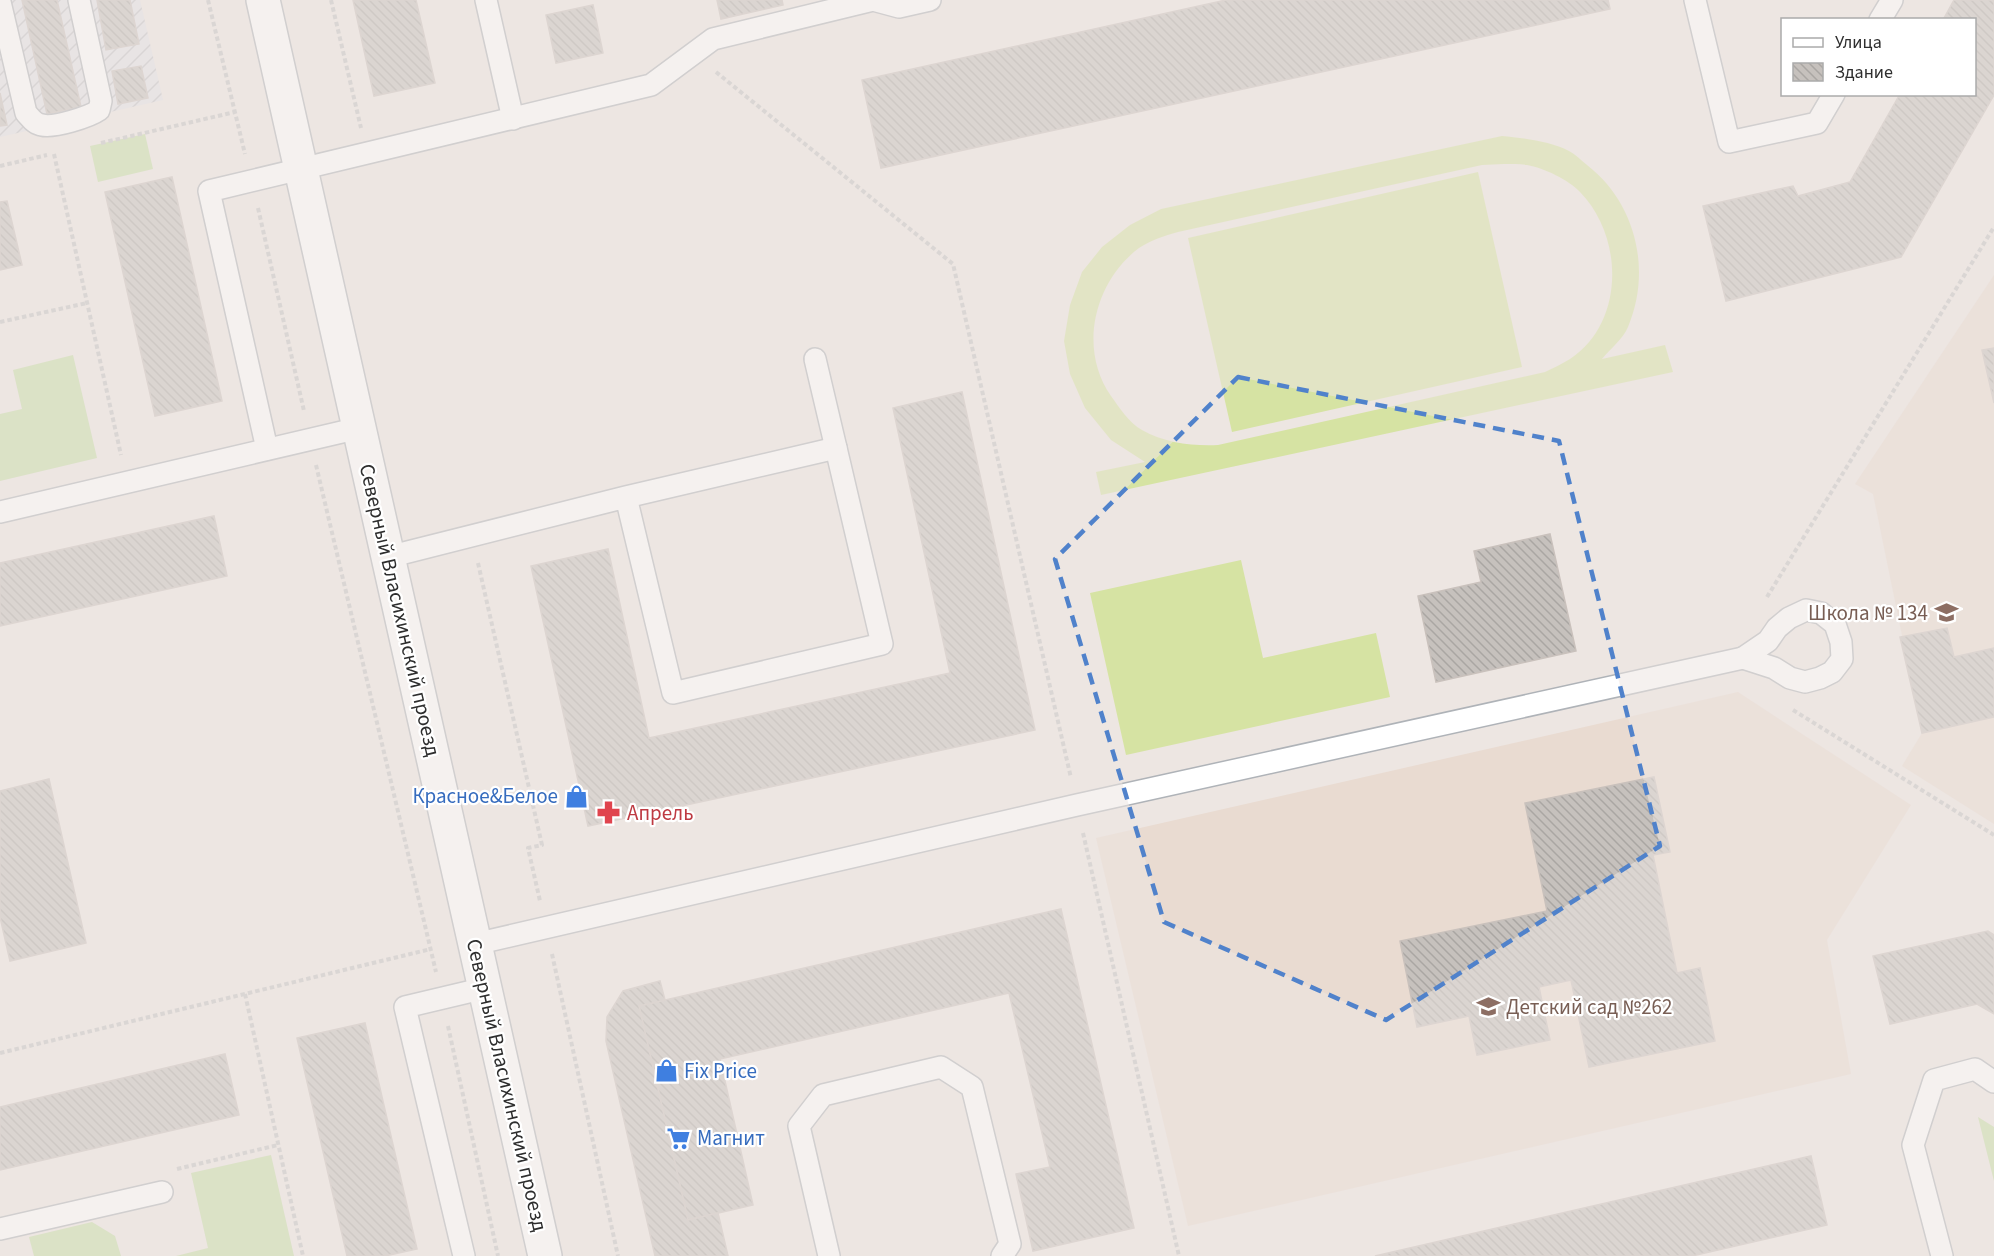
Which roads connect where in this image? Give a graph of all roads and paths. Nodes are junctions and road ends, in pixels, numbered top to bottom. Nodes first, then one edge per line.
1 (80, 0) edge
2 (208, 0) edge
3 (263, 0) edge
4 (331, 0) edge
5 (486, 0) edge
6 (930, 0) edge
7 (1695, 0) edge
8 (1892, 0) edge
9 (0, 2) edge
10 (1881, 18) edge
11 (693, 54) junction
12 (1833, 96) edge
13 (235, 112) junction
14 (513, 119) junction
15 (96, 144) dead end
16 (64, 151) dead end
17 (54, 154) junction
18 (368, 154) junction
19 (0, 166) edge
20 (301, 170) junction
21 (252, 181) junction
22 (1994, 227) edge
23 (87, 303) junction
24 (0, 322) edge
25 (815, 359) dead end
26 (359, 428) junction
27 (310, 439) junction
28 (836, 448) junction
29 (267, 449) junction
30 (128, 482) junction
31 (626, 497) junction
32 (0, 512) edge
33 (472, 536) junction
34 (388, 557) junction
35 (1766, 599) dead end
36 (1743, 658) dead end
37 (1787, 706) dead end
38 (1077, 805) junction
39 (1994, 835) edge
40 (546, 926) junction
41 (475, 944) junction
42 (432, 949) junction
43 (485, 988) junction
44 (245, 994) junction
45 (442, 998) junction
46 (0, 1053) edge
47 (1994, 1082) edge
48 (162, 1192) dead end
49 (0, 1229) edge
50 (303, 1256) edge
51 (464, 1256) edge
52 (498, 1256) edge
53 (545, 1256) edge
54 (618, 1256) edge
55 (829, 1256) edge
56 (1002, 1256) edge
57 (1179, 1256) edge
58 (1942, 1256) edge

1 - 9 lane
2 - 13 path
3 - 20 street, Северный Власихинский проезд
4 - 18 path
5 - 14 lane
6 - 11 lane
7 - 12 lane
8 - 10 lane
11 - 14 lane
11 - 38 path
13 - 15 path
13 - 21 path
14 - 18 lane
16 - 17 path
17 - 19 path
17 - 23 path
18 - 20 lane
20 - 21 lane
20 - 26 street, Северный Власихинский проезд
21 - 27 path
21 - 29 lane
22 - 35 path
23 - 24 path
23 - 30 path
25 - 28 lane
26 - 27 lane
26 - 34 street, Северный Власихинский проезд
27 - 29 lane
27 - 42 path
28 - 31 lane
28 - 31 lane
29 - 30 lane
30 - 32 lane
31 - 33 lane
33 - 34 lane
33 - 40 path
34 - 41 street, Северный Власихинский проезд
36 - 38 lane
37 - 39 path
38 - 40 lane
38 - 57 path
40 - 41 lane
40 - 54 path
41 - 43 street, Северный Власихинский проезд
42 - 44 path
42 - 45 path
43 - 45 lane
43 - 53 street, Северный Власихинский проезд
44 - 46 path
44 - 50 path
45 - 51 lane
45 - 52 path
47 - 58 lane
48 - 49 lane
55 - 56 lane

